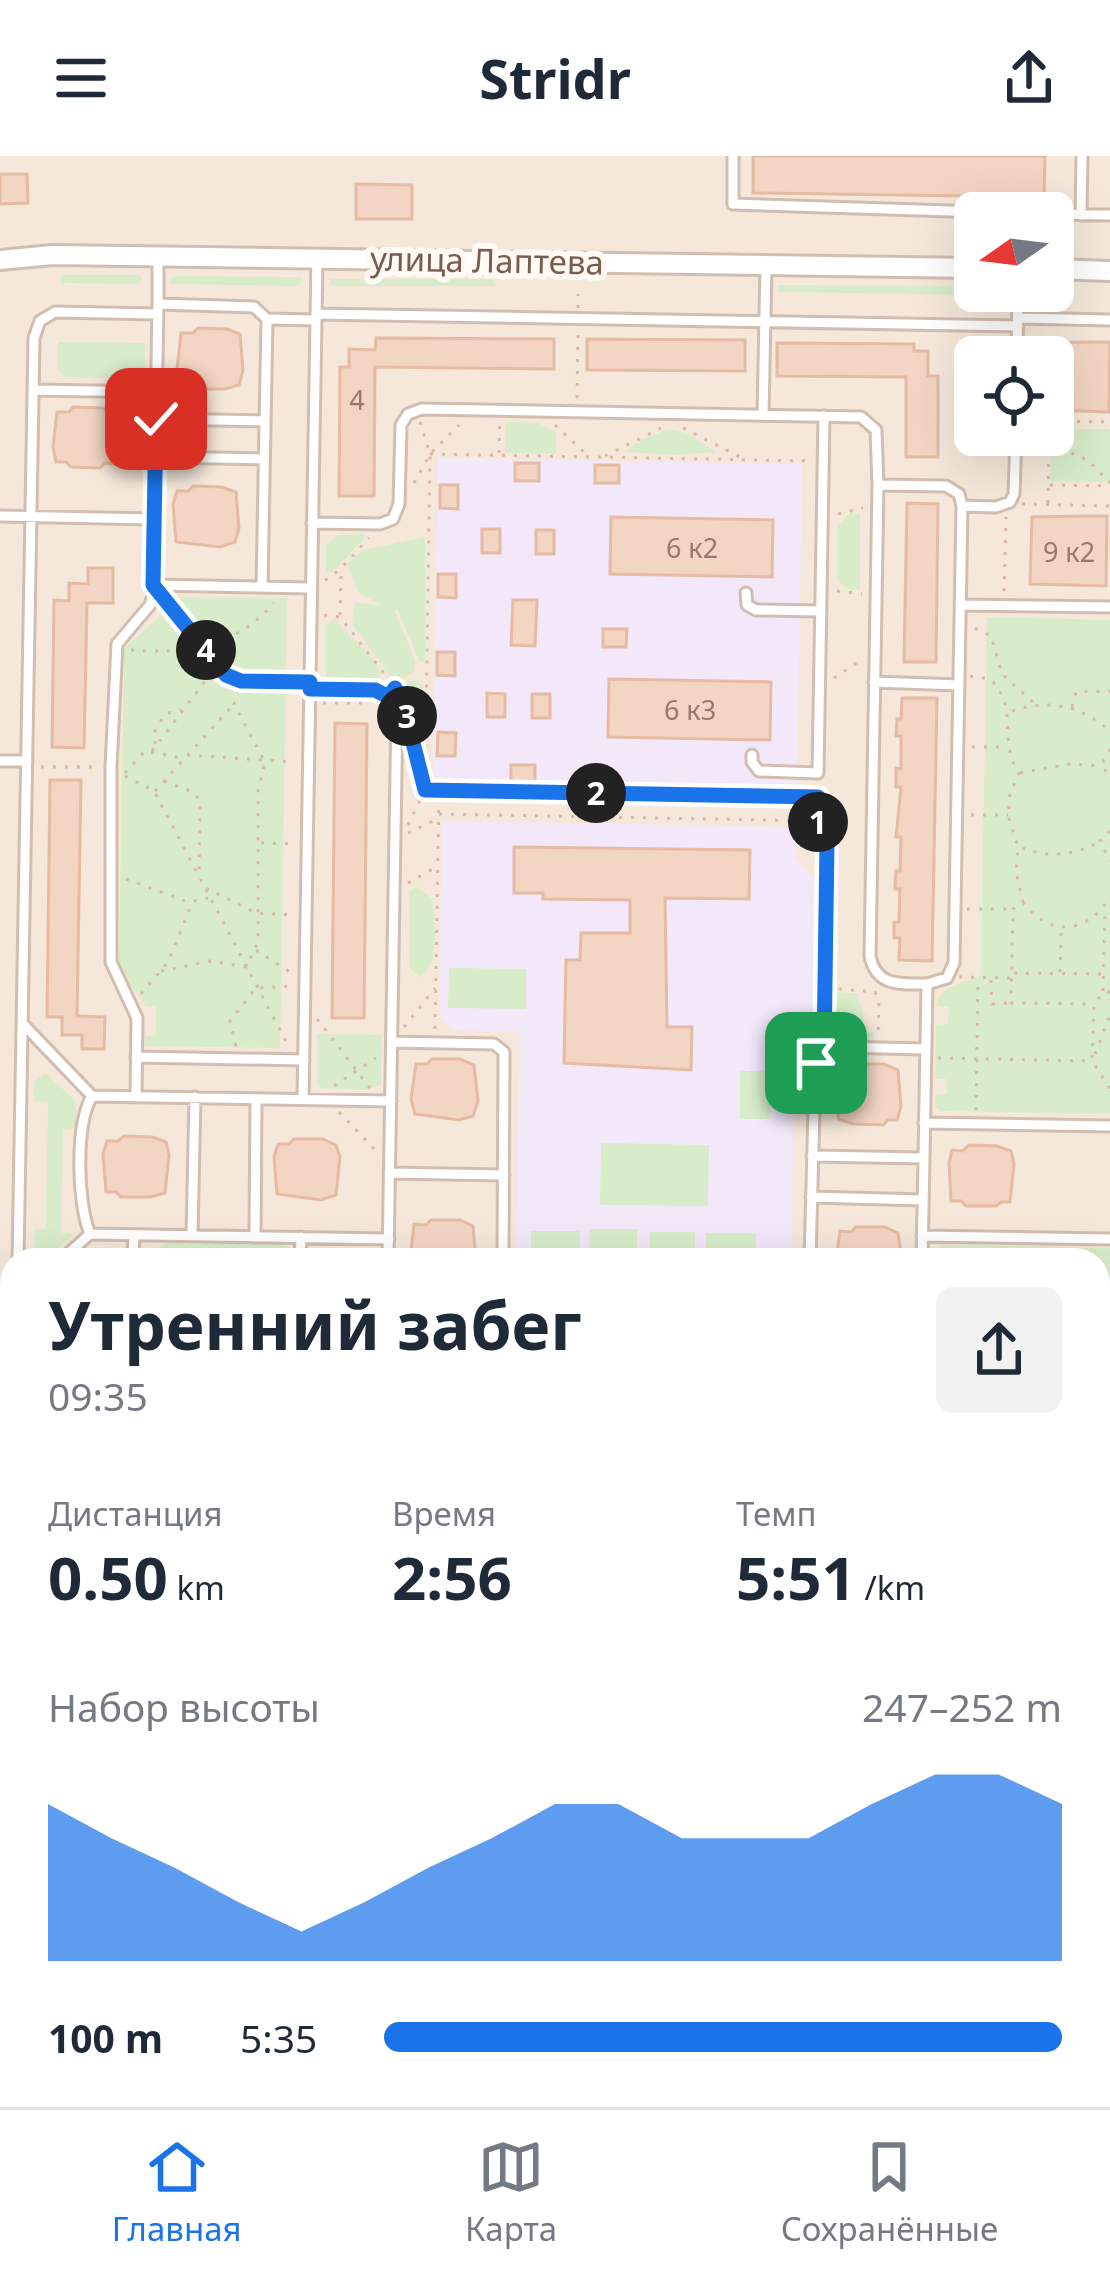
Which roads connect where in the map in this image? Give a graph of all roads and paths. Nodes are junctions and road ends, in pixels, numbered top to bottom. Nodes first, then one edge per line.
1 (733, 156) edge
2 (1082, 156) edge
3 (954, 211) edge
4 (1074, 215) edge
5 (1082, 215) junction
6 (1110, 215) edge
7 (158, 256) junction
8 (317, 257) junction
9 (0, 260) edge
10 (766, 266) junction
11 (954, 268) edge
12 (1074, 270) edge
13 (1110, 271) edge
14 (578, 294) dead end
15 (158, 309) junction
16 (1018, 312) edge
17 (316, 316) junction
18 (578, 318) junction
19 (267, 319) junction
20 (1110, 320) edge
21 (765, 322) junction
22 (1018, 322) junction
23 (1018, 336) edge
24 (33, 390) junction
25 (157, 392) junction
26 (414, 410) junction
27 (484, 410) junction
28 (500, 410) junction
29 (539, 411) junction
30 (576, 412) junction
31 (763, 415) junction
32 (824, 416) junction
33 (156, 419) junction
34 (265, 421) junction
35 (1074, 421) edge
36 (1110, 422) edge
37 (430, 454) junction
38 (1074, 454) edge
39 (499, 455) junction
40 (1015, 456) edge
41 (1049, 456) edge
42 (155, 457) junction
43 (589, 457) junction
44 (604, 457) junction
45 (264, 459) junction
46 (746, 460) junction
47 (823, 461) junction
48 (878, 485) junction
49 (1048, 485) junction
50 (1110, 485) edge
51 (399, 504) junction
52 (1006, 504) junction
53 (1048, 505) junction
54 (962, 506) junction
55 (1110, 506) edge
56 (877, 507) junction
57 (0, 516) edge
58 (31, 517) junction
59 (154, 519) junction
60 (822, 520) junction
61 (312, 523) junction
62 (376, 532) dead end
63 (341, 572) junction
64 (821, 578) junction
65 (323, 581) dead end
66 (153, 585) junction
67 (262, 587) junction
68 (286, 588) junction
69 (311, 588) junction
70 (876, 592) junction
71 (746, 593) dead end
72 (960, 604) junction
73 (1004, 605) junction
74 (1110, 607) edge
75 (821, 611) junction
76 (322, 615) dead end
77 (340, 617) junction
78 (960, 628) junction
79 (205, 648) junction
80 (116, 649) junction
81 (875, 654) junction
82 (216, 666) junction
83 (984, 676) dead end
84 (1004, 676) junction
85 (241, 681) junction
86 (874, 682) junction
87 (996, 684) junction
88 (310, 685) junction
89 (959, 685) junction
90 (1110, 691) edge
91 (820, 692) junction
92 (391, 697) junction
93 (321, 703) dead end
94 (234, 704) junction
95 (1036, 705) junction
96 (1072, 707) junction
97 (183, 710) junction
98 (1010, 711) junction
99 (410, 727) dead end
100 (1110, 731) edge
101 (1110, 741) edge
102 (958, 747) junction
103 (1007, 747) junction
104 (154, 748) junction
105 (1110, 748) edge
106 (752, 755) dead end
107 (186, 757) junction
108 (0, 761) edge
109 (265, 761) junction
110 (308, 762) junction
111 (27, 764) junction
112 (1101, 766) junction
113 (111, 767) junction
114 (818, 773) junction
115 (1019, 773) junction
116 (1110, 775) edge
117 (164, 781) junction
118 (425, 790) junction
119 (439, 790) junction
120 (154, 791) junction
121 (818, 797) junction
122 (957, 814) junction
123 (1008, 815) junction
124 (439, 816) junction
125 (818, 821) junction
126 (1110, 831) edge
127 (1100, 841) junction
128 (257, 843) junction
129 (307, 844) junction
130 (1018, 847) junction
131 (1110, 861) edge
132 (438, 866) junction
133 (111, 874) junction
134 (199, 877) junction
135 (205, 888) junction
136 (394, 891) junction
137 (1110, 896) edge
138 (210, 898) junction
139 (1023, 902) junction
140 (192, 903) junction
141 (1105, 906) junction
142 (955, 908) junction
143 (1013, 909) junction
144 (256, 913) junction
145 (306, 916) junction
146 (1061, 928) junction
147 (256, 950) junction
148 (246, 967) junction
149 (161, 971) junction
150 (1060, 974) junction
151 (1103, 974) junction
152 (1012, 975) junction
153 (991, 978) junction
154 (927, 983) junction
155 (305, 984) junction
156 (436, 986) junction
157 (256, 988) junction
158 (825, 988) junction
159 (1107, 992) edge
160 (132, 1002) junction
161 (1011, 1003) junction
162 (1094, 1004) junction
163 (1110, 1015) edge
164 (316, 1018) dead end
165 (22, 1023) junction
166 (392, 1042) junction
167 (435, 1042) junction
168 (286, 1045) dead end
169 (878, 1048) junction
170 (824, 1052) junction
171 (926, 1054) junction
172 (136, 1057) junction
173 (242, 1059) junction
174 (977, 1059) junction
175 (304, 1060) junction
176 (1093, 1061) junction
177 (382, 1069) dead end
178 (357, 1071) junction
179 (1110, 1089) edge
180 (378, 1090) dead end
181 (350, 1092) dead end
182 (92, 1096) junction
183 (136, 1096) junction
184 (195, 1097) junction
185 (256, 1099) junction
186 (303, 1099) junction
187 (391, 1101) junction
188 (353, 1111) dead end
189 (924, 1123) junction
190 (976, 1124) junction
191 (1110, 1126) edge
192 (382, 1141) dead end
193 (812, 1156) junction
194 (924, 1158) junction
195 (389, 1173) junction
196 (504, 1175) junction
197 (812, 1197) junction
198 (923, 1200) junction
199 (90, 1234) junction
200 (134, 1234) junction
201 (192, 1235) junction
202 (922, 1236) junction
203 (255, 1237) junction
204 (301, 1238) junction
205 (388, 1239) junction
206 (1110, 1239) edge
207 (18, 1248) edge
208 (74, 1248) edge
209 (133, 1248) edge
210 (301, 1248) edge
211 (388, 1248) edge
212 (503, 1248) edge
213 (810, 1248) edge
214 (922, 1248) edge

1 - 3 lane
2 - 5 lane
4 - 5 lane
5 - 6 lane
7 - 8 street, улица Лаптева
7 - 9 street, улица Лаптева
7 - 15 lane
8 - 10 street, улица Лаптева
8 - 17 lane
10 - 11 street, улица Лаптева
10 - 21 lane
12 - 13 street
14 - 18 path
15 - 19 lane
15 - 24 lane
15 - 25 lane
16 - 22 lane
17 - 18 lane
17 - 19 lane
17 - 61 lane
18 - 21 lane
18 - 30 path
19 - 34 lane
20 - 22 lane
21 - 22 lane
21 - 31 lane
22 - 23 lane
24 - 25 lane
24 - 58 lane
25 - 33 lane
26 - 27 lane
26 - 37 path
26 - 51 lane
27 - 28 lane
27 - 37 path
28 - 29 lane
28 - 39 path
29 - 30 lane
29 - 43 path
30 - 31 lane
31 - 32 lane
32 - 47 lane
32 - 48 lane
33 - 34 lane
33 - 42 lane
34 - 45 lane
35 - 36 path
37 - 39 path
37 - 51 path
37 - 118 path
38 - 50 path
39 - 43 path
40 - 52 lane
41 - 49 path
42 - 45 lane
42 - 59 lane
43 - 44 path
44 - 46 path
44 - 46 path
45 - 67 lane
46 - 47 path
47 - 60 lane
48 - 54 lane
48 - 56 lane
49 - 50 path
49 - 53 path
51 - 61 lane
52 - 53 path
52 - 54 lane
52 - 73 path
53 - 55 path
54 - 72 lane
56 - 60 path
56 - 70 lane
57 - 58 lane
58 - 59 lane
58 - 111 lane
59 - 66 lane
60 - 64 lane
61 - 69 lane
62 - 63 path
63 - 65 path
63 - 77 path
64 - 70 path
64 - 75 lane
66 - 67 lane
66 - 79 path
66 - 80 lane
67 - 68 lane
68 - 69 lane
68 - 79 path
69 - 88 lane
70 - 81 lane
71 - 75 lane
72 - 73 lane
72 - 78 lane
73 - 74 lane
75 - 91 lane
76 - 77 path
77 - 92 path
78 - 84 path
78 - 89 lane
79 - 80 path
79 - 82 path
80 - 113 lane
81 - 86 lane
81 - 91 path
82 - 85 path
82 - 97 path
83 - 87 path
84 - 87 path
84 - 95 path
85 - 88 path
85 - 94 path
86 - 89 lane
86 - 154 lane
87 - 98 path
88 - 92 lane
88 - 110 lane
89 - 102 lane
90 - 96 path
91 - 114 lane
92 - 93 path
92 - 136 lane
94 - 107 path
94 - 109 path
95 - 96 path
95 - 98 path
96 - 100 path
97 - 104 path
97 - 104 path
98 - 103 path
99 - 118 path
100 - 101 path
102 - 103 path
102 - 122 lane
103 - 115 path
104 - 107 path
104 - 120 path
105 - 112 path
106 - 114 lane
107 - 109 path
107 - 117 path
108 - 111 lane
109 - 110 path
109 - 128 path
110 - 129 lane
111 - 113 path
111 - 165 lane
112 - 115 path
112 - 116 path
113 - 133 lane
114 - 121 path
115 - 123 path
117 - 120 path
117 - 134 path
118 - 119 path
118 - 124 path
119 - 121 path
119 - 124 path
120 - 134 path
121 - 125 path
122 - 123 path
122 - 142 lane
123 - 130 path
124 - 125 path
124 - 132 path
125 - 158 path
126 - 127 path
127 - 130 path
127 - 131 path
128 - 129 path
128 - 144 path
129 - 145 lane
130 - 139 path
132 - 136 path
132 - 156 path
133 - 140 path
133 - 160 lane
134 - 135 path
135 - 138 path
135 - 144 path
136 - 166 lane
137 - 141 path
138 - 140 path
138 - 148 path
139 - 143 path
139 - 146 path
140 - 149 path
141 - 146 path
141 - 151 path
142 - 143 path
142 - 154 lane
143 - 152 path
144 - 145 path
144 - 147 path
145 - 155 lane
146 - 150 path
147 - 148 path
147 - 155 path
148 - 149 path
148 - 157 path
149 - 160 path
150 - 151 path
150 - 152 path
151 - 159 path
152 - 153 path
152 - 161 path
153 - 161 path
153 - 174 path
154 - 171 lane
155 - 157 path
155 - 175 lane
156 - 166 path
156 - 167 path
157 - 168 path
157 - 173 path
158 - 169 path
158 - 170 path
159 - 162 path
160 - 172 lane
161 - 162 path
162 - 176 path
163 - 176 path
164 - 178 path
165 - 182 lane
165 - 207 lane
166 - 167 lane
166 - 187 lane
167 - 196 lane
169 - 170 lane
169 - 171 lane
170 - 193 lane
171 - 174 path
171 - 189 lane
172 - 173 lane
172 - 183 lane
173 - 175 lane
174 - 176 path
174 - 190 path
175 - 186 lane
176 - 179 path
177 - 178 path
178 - 180 path
178 - 181 path
182 - 183 lane
182 - 199 lane
183 - 184 lane
184 - 185 lane
184 - 201 lane
185 - 186 lane
185 - 203 lane
186 - 187 lane
187 - 195 lane
188 - 192 path
189 - 190 lane
189 - 194 lane
190 - 191 lane
193 - 194 lane
193 - 197 lane
194 - 198 lane
195 - 196 lane
195 - 205 lane
196 - 212 lane
197 - 198 lane
197 - 213 lane
198 - 202 lane
199 - 200 lane
199 - 208 lane
200 - 201 lane
200 - 209 lane
201 - 203 lane
202 - 206 lane
202 - 214 lane
203 - 204 lane
204 - 205 lane
204 - 210 lane
205 - 211 lane

